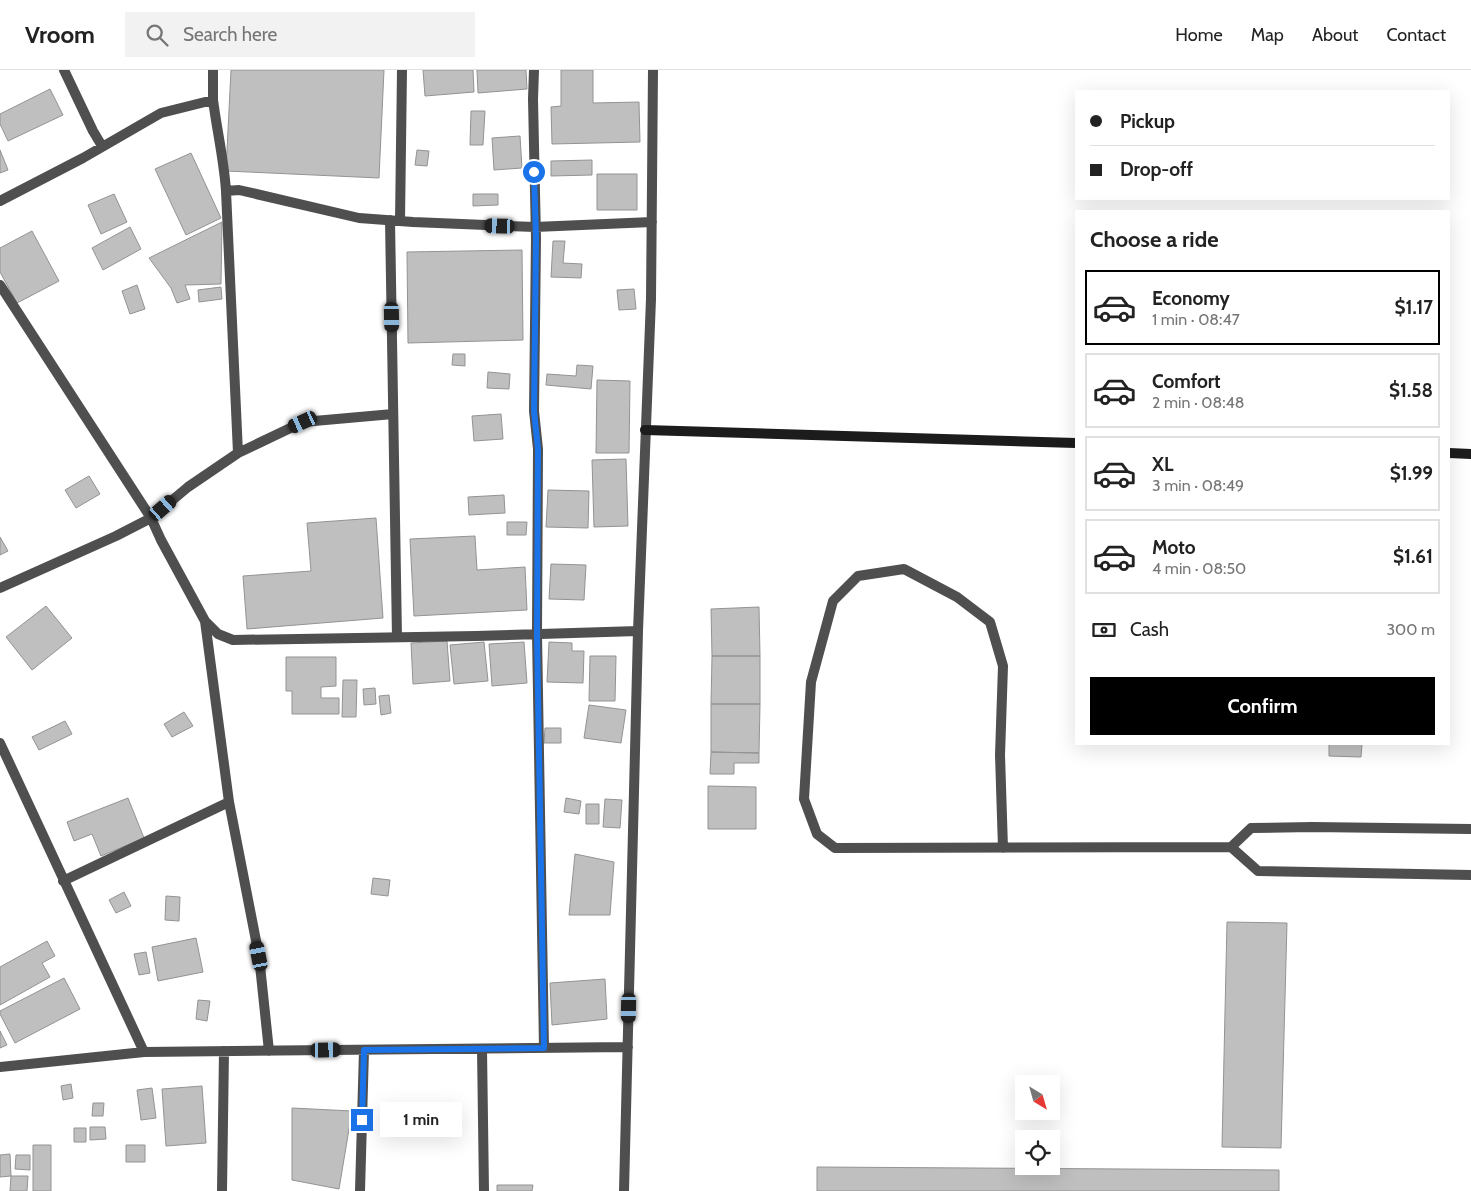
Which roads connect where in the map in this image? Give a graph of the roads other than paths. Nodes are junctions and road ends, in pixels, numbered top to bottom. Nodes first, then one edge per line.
1 (64, 70) edge
2 (213, 70) edge
3 (402, 70) edge
4 (534, 70) edge
5 (652, 70) edge
6 (213, 100) junction
7 (102, 146) junction
8 (226, 191) junction
9 (0, 201) edge
10 (395, 221) junction
11 (652, 222) junction
12 (535, 227) junction
13 (0, 285) edge
14 (393, 414) junction
15 (645, 430) junction
16 (1075, 443) edge
17 (238, 453) junction
18 (1450, 454) edge
19 (1471, 454) edge
20 (151, 518) junction
21 (0, 588) edge
22 (205, 621) junction
23 (638, 631) junction
24 (537, 634) junction
25 (396, 637) junction
26 (0, 743) edge
27 (229, 802) junction
28 (1471, 829) edge
29 (1231, 847) junction
30 (1003, 848) junction
31 (1471, 876) edge
32 (63, 881) junction
33 (628, 1047) junction
34 (544, 1048) junction
35 (482, 1049) junction
36 (364, 1050) junction
37 (269, 1051) junction
38 (144, 1052) junction
39 (224, 1052) junction
40 (0, 1067) edge
41 (222, 1191) edge
42 (360, 1191) edge
43 (484, 1191) edge
44 (624, 1191) edge

1 - 7 street
2 - 6 street
3 - 10 street
4 - 12 street
5 - 11 street
6 - 7 street
6 - 8 street
7 - 9 street
8 - 10 street
8 - 17 street
10 - 12 street
10 - 14 street
11 - 12 street
11 - 15 street
12 - 24 street
13 - 20 street
14 - 17 street
14 - 25 street
15 - 16 street
15 - 23 street
17 - 20 street
18 - 19 street
20 - 21 street
20 - 22 street
22 - 25 street
22 - 27 street
23 - 24 street
23 - 33 street
24 - 25 street
24 - 34 street
26 - 32 street
27 - 32 street
27 - 37 street
28 - 29 street
29 - 30 street
29 - 31 street
30 - 30 street
32 - 38 street
33 - 34 street
33 - 44 street
34 - 35 street
35 - 36 street
35 - 43 street
36 - 37 street
36 - 42 street
37 - 39 street
38 - 39 street
38 - 40 street
39 - 41 street

